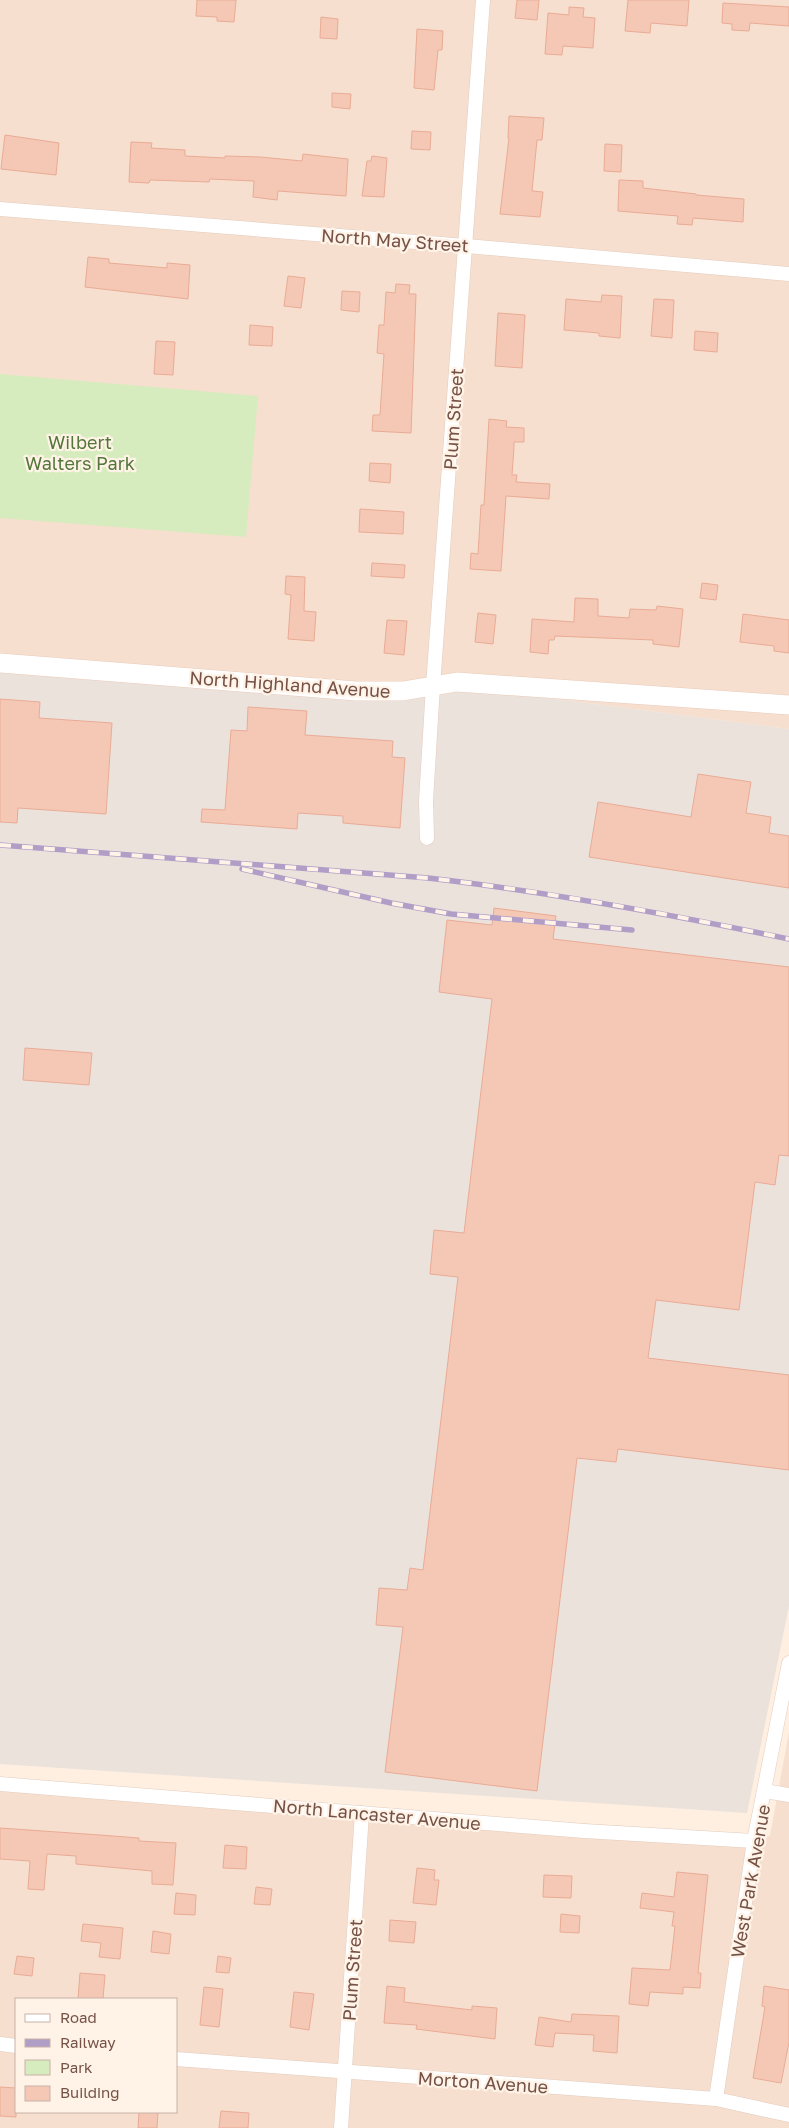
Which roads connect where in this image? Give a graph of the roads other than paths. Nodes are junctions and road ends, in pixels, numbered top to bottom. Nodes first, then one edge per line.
1 (483, 0) edge
2 (0, 210) edge
3 (466, 246) junction
4 (789, 274) edge
5 (0, 663) edge
6 (433, 686) junction
7 (789, 705) edge
8 (427, 838) dead end
9 (789, 1663) edge
10 (0, 1784) edge
11 (765, 1791) junction
12 (789, 1795) edge
13 (362, 1813) junction
14 (754, 1841) junction
15 (0, 2044) edge
16 (15, 2046) edge
17 (178, 2059) edge
18 (345, 2072) junction
19 (716, 2099) junction
20 (789, 2115) edge
21 (341, 2128) edge

1 - 3 street, Plum Street
2 - 3 street, North May Street
3 - 4 street, North May Street
3 - 6 street, Plum Street
5 - 6 street, North Highland Avenue
6 - 7 street, North Highland Avenue
6 - 8 street, Plum Street
9 - 11 street, West Park Avenue
10 - 13 street, North Lancaster Avenue
11 - 12 street
11 - 14 street, West Park Avenue
13 - 14 street, North Lancaster Avenue
13 - 18 street, Plum Street
14 - 19 street, West Park Avenue
15 - 16 street
17 - 18 street, Morton Avenue
18 - 19 street, Morton Avenue
18 - 21 street, Plum Street
19 - 20 street, Morton Avenue

